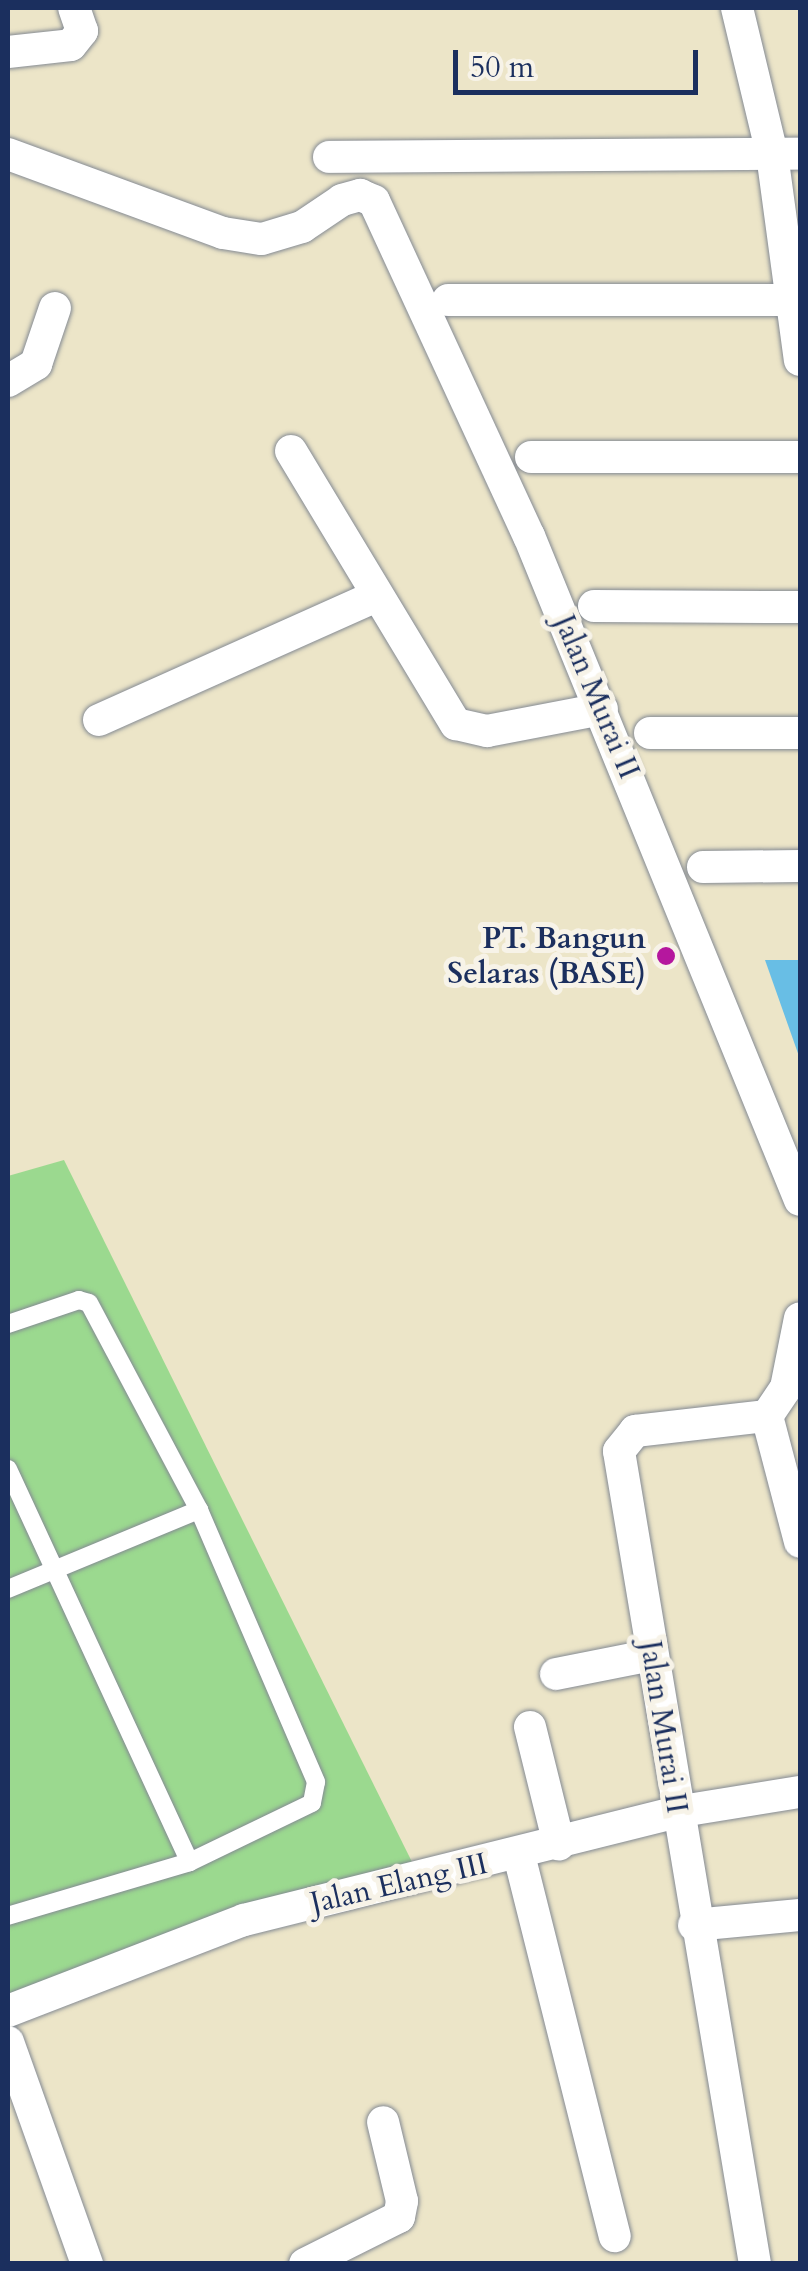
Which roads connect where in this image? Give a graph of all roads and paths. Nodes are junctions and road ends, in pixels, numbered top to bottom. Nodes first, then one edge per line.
1 (74, 8) edge
2 (737, 8) edge
3 (8, 52) edge
4 (8, 154) edge
5 (786, 154) edge
6 (329, 157) dead end
7 (448, 300) dead end
8 (796, 300) edge
9 (56, 308) dead end
10 (800, 360) edge
11 (8, 381) edge
12 (291, 452) dead end
13 (531, 457) dead end
14 (800, 457) edge
15 (374, 597) junction
16 (594, 606) dead end
17 (800, 607) edge
18 (602, 709) junction
19 (99, 720) dead end
20 (650, 733) dead end
21 (800, 733) edge
22 (800, 866) edge
23 (702, 867) dead end
24 (800, 1200) edge
25 (800, 1318) edge
26 (8, 1324) edge
27 (767, 1416) junction
28 (8, 1468) edge
29 (198, 1510) junction
30 (800, 1542) edge
31 (55, 1572) junction
32 (8, 1590) edge
33 (652, 1655) junction
34 (556, 1674) dead end
35 (530, 1727) dead end
36 (800, 1792) edge
37 (676, 1812) junction
38 (560, 1844) junction
39 (519, 1855) junction
40 (190, 1862) junction
41 (800, 1915) edge
42 (8, 1916) edge
43 (694, 1925) junction
44 (8, 2011) edge
45 (8, 2042) edge
46 (382, 2122) dead end
47 (615, 2236) dead end
48 (87, 2264) edge
49 (306, 2264) edge
50 (755, 2264) edge

1 - 3 street
2 - 5 street
4 - 18 street, Jalan Murai II
5 - 6 street
5 - 8 street
7 - 8 street
8 - 10 street
9 - 11 street
12 - 15 street
13 - 14 street
15 - 18 street
15 - 19 street
16 - 17 street
18 - 24 street, Jalan Murai II
20 - 21 street
22 - 23 street
25 - 27 street
26 - 29 lane
27 - 30 street
27 - 33 street, Jalan Murai II
28 - 31 lane
29 - 31 lane
29 - 40 lane
31 - 32 lane
31 - 40 lane
33 - 34 street
33 - 37 street, Jalan Murai II
35 - 38 street
36 - 37 street, Jalan Elang III
37 - 38 street, Jalan Elang III
37 - 43 street, Jalan Murai II
38 - 39 street, Jalan Elang III
39 - 44 street, Jalan Elang III
39 - 47 street
40 - 42 lane
41 - 43 street
43 - 50 street, Jalan Murai II
45 - 48 street
46 - 49 street

